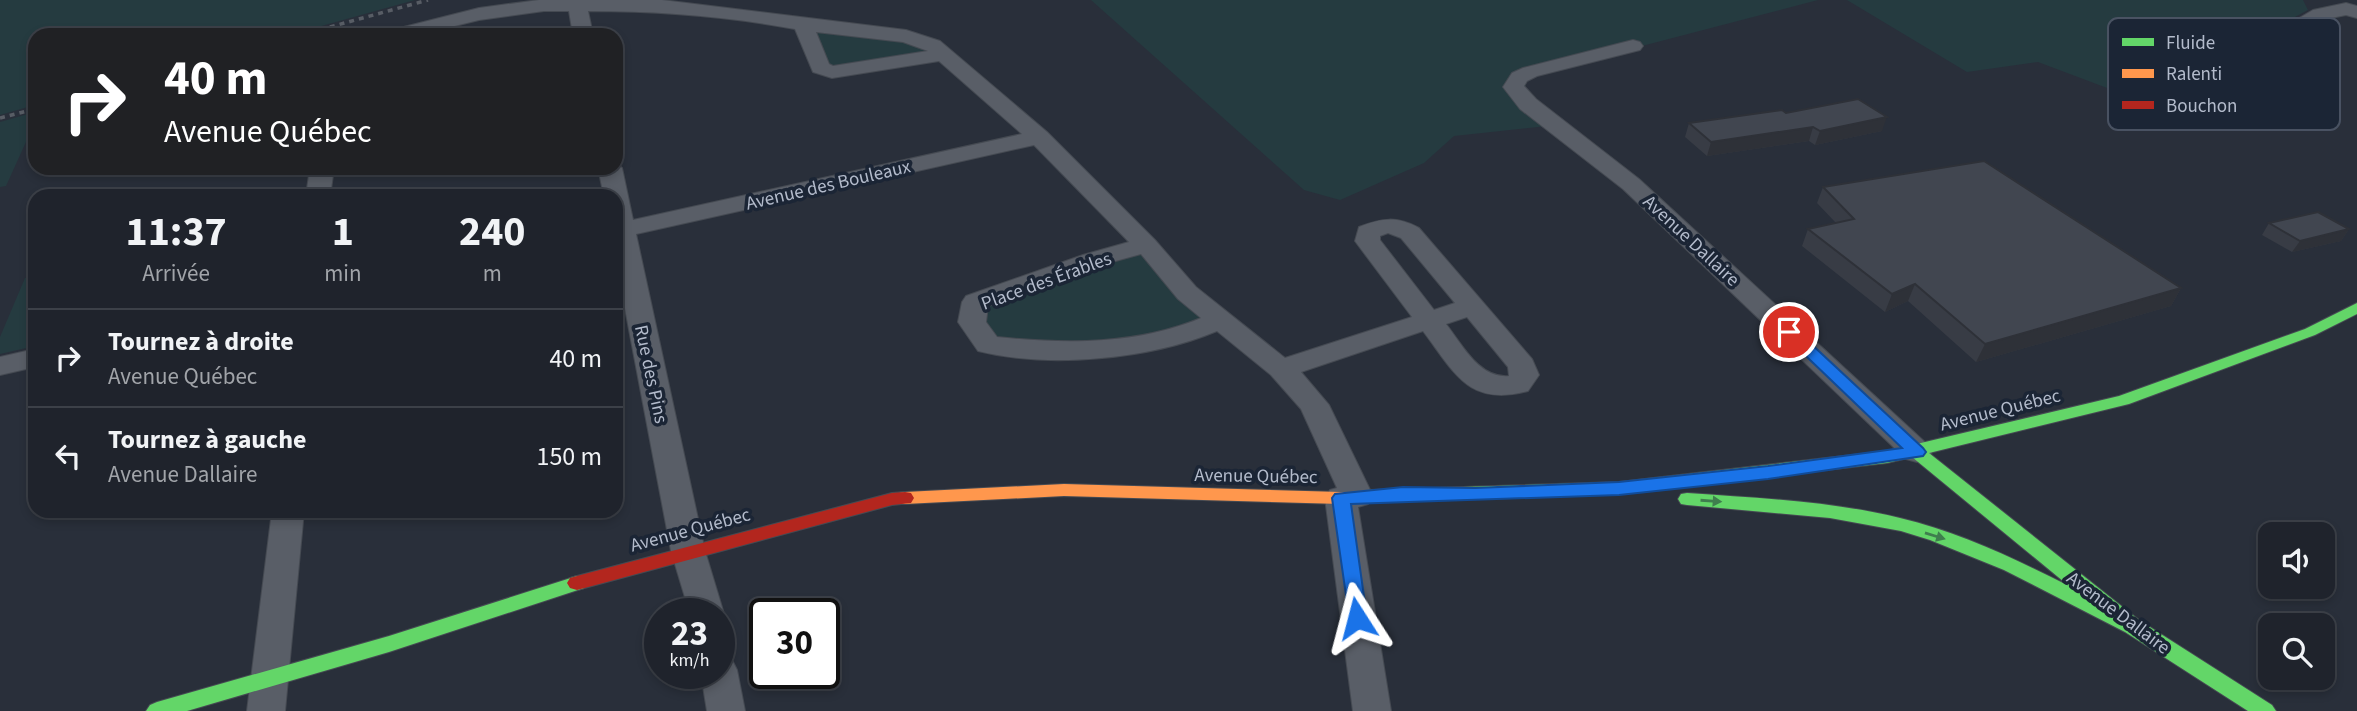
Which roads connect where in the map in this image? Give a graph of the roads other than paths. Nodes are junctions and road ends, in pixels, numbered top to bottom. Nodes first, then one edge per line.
1 (577, 5) junction
2 (2357, 12) edge
3 (2312, 18) edge
4 (803, 25) junction
5 (423, 28) edge
6 (582, 28) edge
7 (1633, 46) dead end
8 (944, 54) junction
9 (1039, 137) junction
10 (623, 229) edge
11 (1146, 246) junction
12 (623, 249) edge
13 (1472, 306) junction
14 (2357, 308) edge
15 (1220, 320) junction
16 (1427, 320) junction
17 (28, 360) edge
18 (0, 366) edge
19 (1281, 369) junction
20 (1917, 452) junction
21 (1619, 488) junction
22 (1349, 497) junction
23 (287, 518) edge
24 (688, 551) junction
25 (702, 598) edge
26 (2132, 626) junction
27 (722, 689) edge
28 (268, 695) edge
29 (158, 711) edge
30 (726, 711) edge
31 (1371, 711) edge
32 (2265, 711) edge

1 - 4 street, Place des Érables
1 - 5 street, Place des Érables
1 - 6 street
2 - 3 street
4 - 8 street, Place des Érables
4 - 8 street
7 - 20 street, Avenue Dallaire
8 - 9 street, Place des Érables
9 - 10 street, Avenue des Bouleaux
9 - 11 street, Place des Érables
11 - 15 street, Place des Érables
11 - 15 street, Place des Érables
12 - 24 street, Rue des Pins
13 - 16 street
13 - 16 street
13 - 16 street
14 - 20 street, Avenue Québec
15 - 19 street, Place des Érables
16 - 19 street
17 - 18 street
19 - 22 street, Place des Érables
20 - 21 street, Avenue Québec
20 - 26 street, Avenue Dallaire
21 - 22 street, Avenue Québec
21 -> 26 street
22 - 24 street, Avenue Québec
22 - 31 street, Place des Érables
23 - 28 street
24 - 25 street, Rue des Pins
24 - 28 street, Avenue Québec
26 - 32 street, Avenue Dallaire
27 - 30 street
28 - 29 street, Avenue Québec

